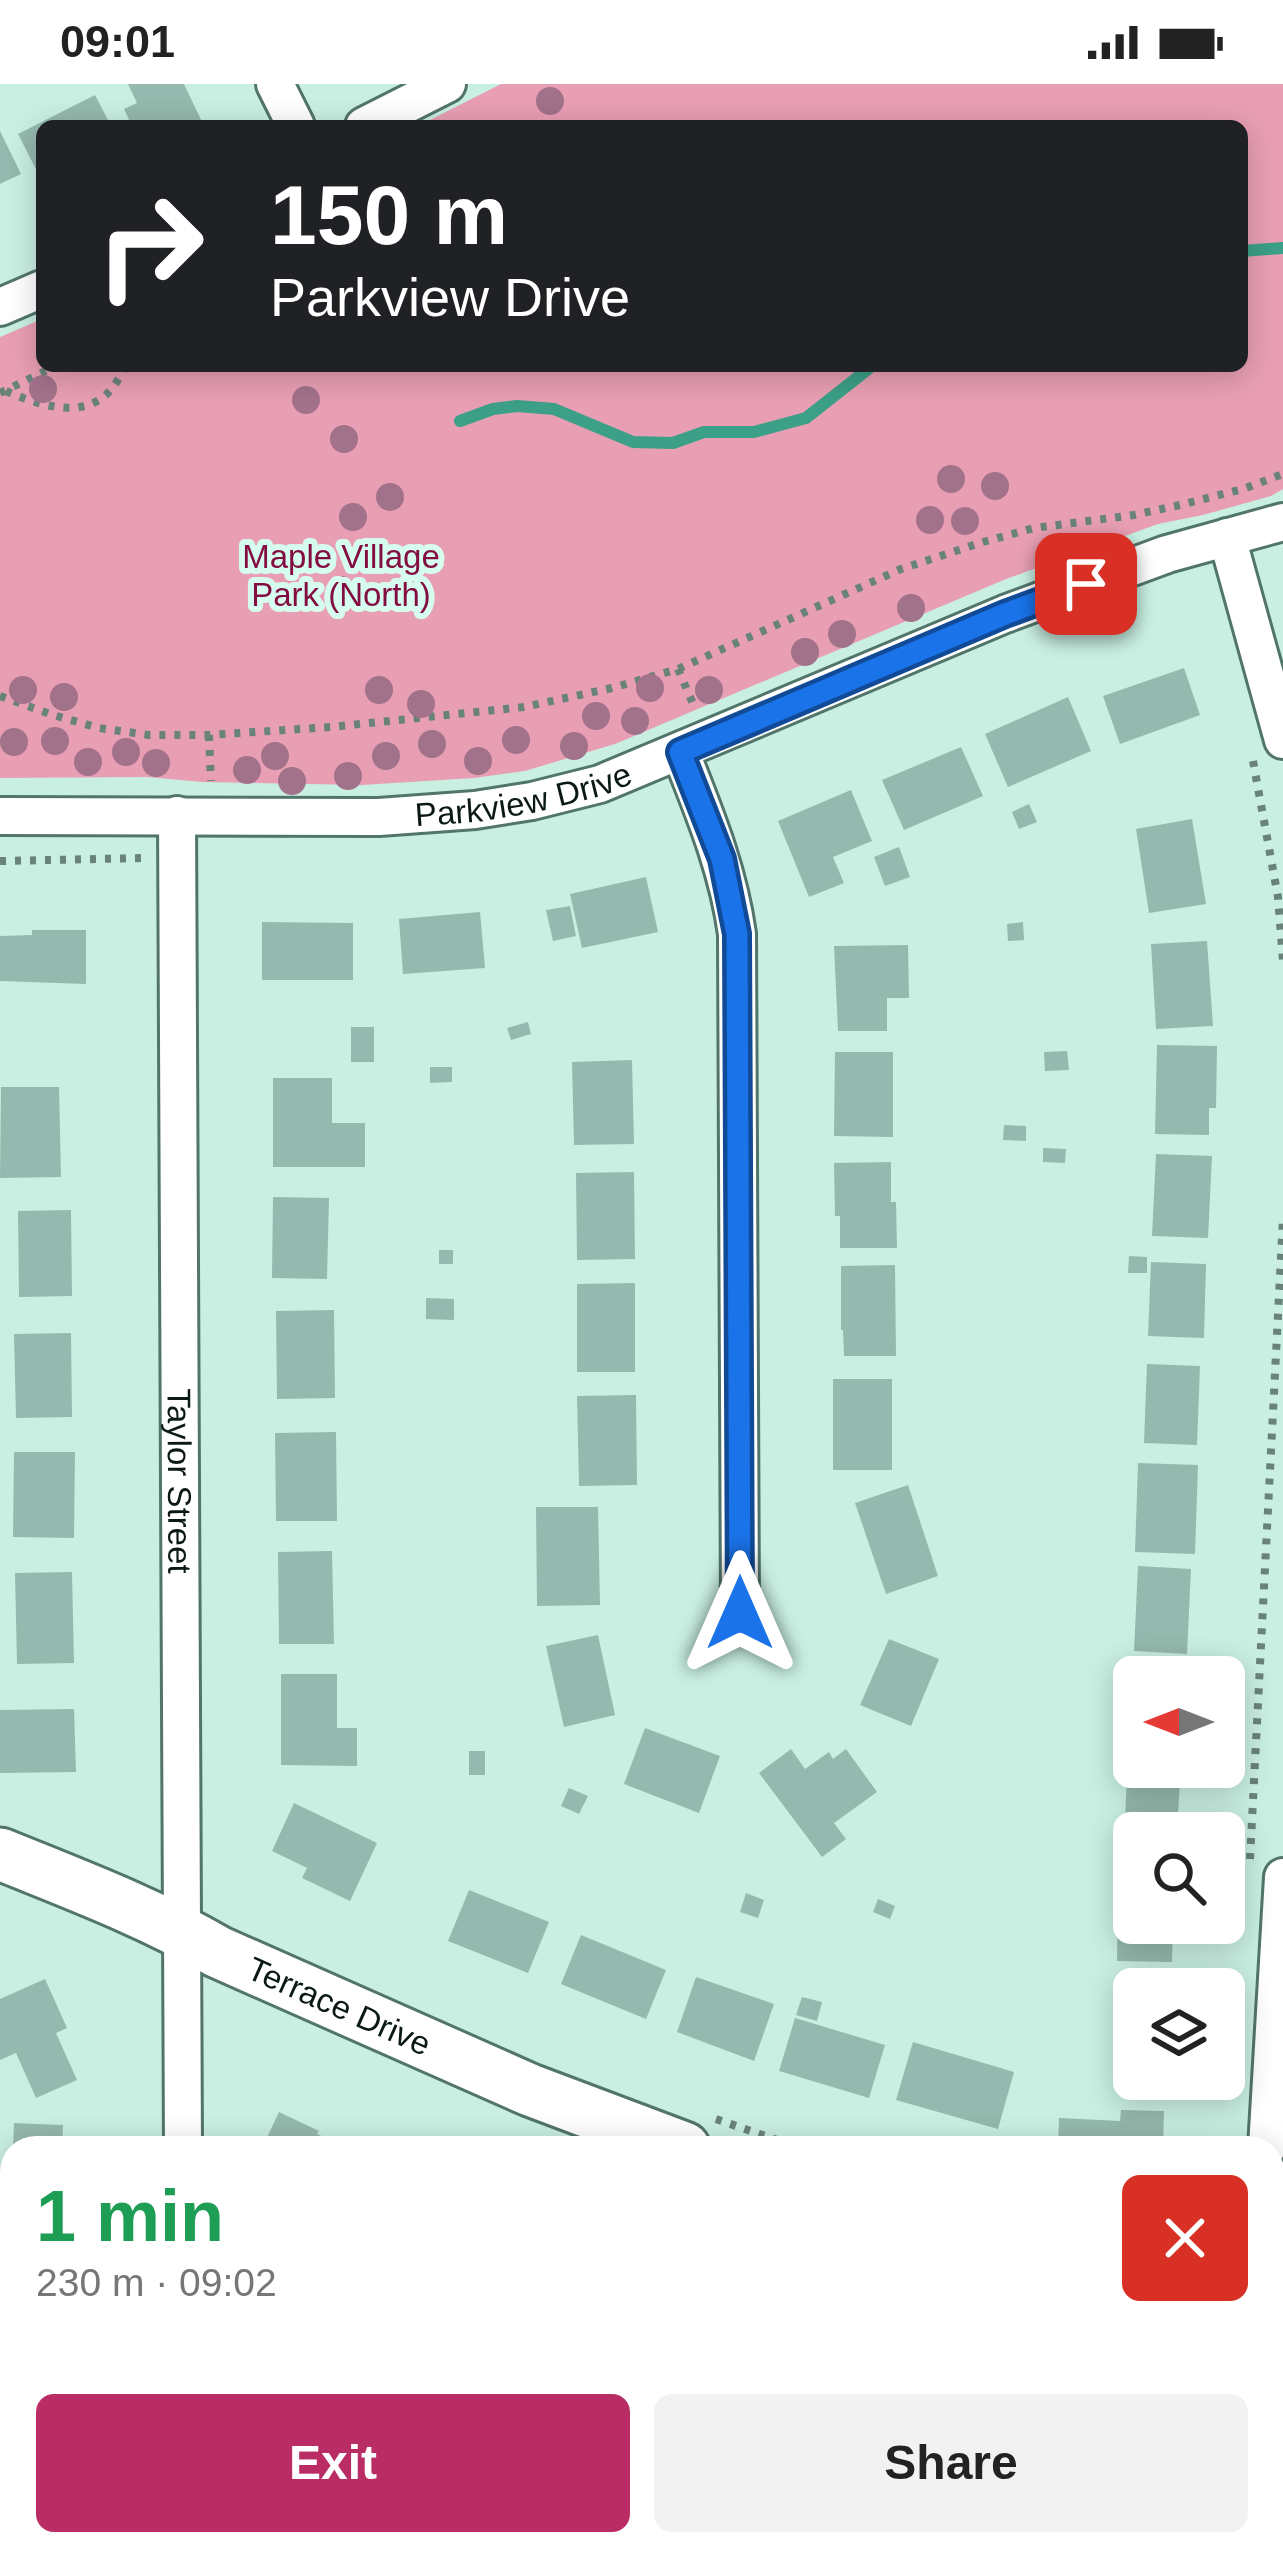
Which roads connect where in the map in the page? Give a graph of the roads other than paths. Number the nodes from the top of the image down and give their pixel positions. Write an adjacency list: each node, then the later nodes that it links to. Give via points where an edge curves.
1 (275, 84): 3 (street)
2 (447, 84): 4 (street)
3 (293, 120)
4 (376, 120)
5 (36, 292): 6 (street)
6 (0, 308)
7 (1283, 522): 8 (street, Parkview Drive)
8 (1227, 537): 9 (street); 10 (street, Parkview Drive, via 1005,614)
9 (1268, 748)
10 (680, 752): 11 (street, Parkview Drive, via 600,784 475,810); 13 (street, via 722,859 737,934)
11 (177, 815): 12 (street, Parkview Drive); 16 (street, Taylor Street)
12 (0, 816)
13 (740, 1613)
14 (0, 1854): 16 (street, Terrace Drive)
15 (1266, 1870): 19 (street)
16 (181, 1931): 17 (street, Taylor Street); 18 (street, Terrace Drive, via 509,2080)
17 (182, 2136)
18 (653, 2136)
19 (1268, 2136)

